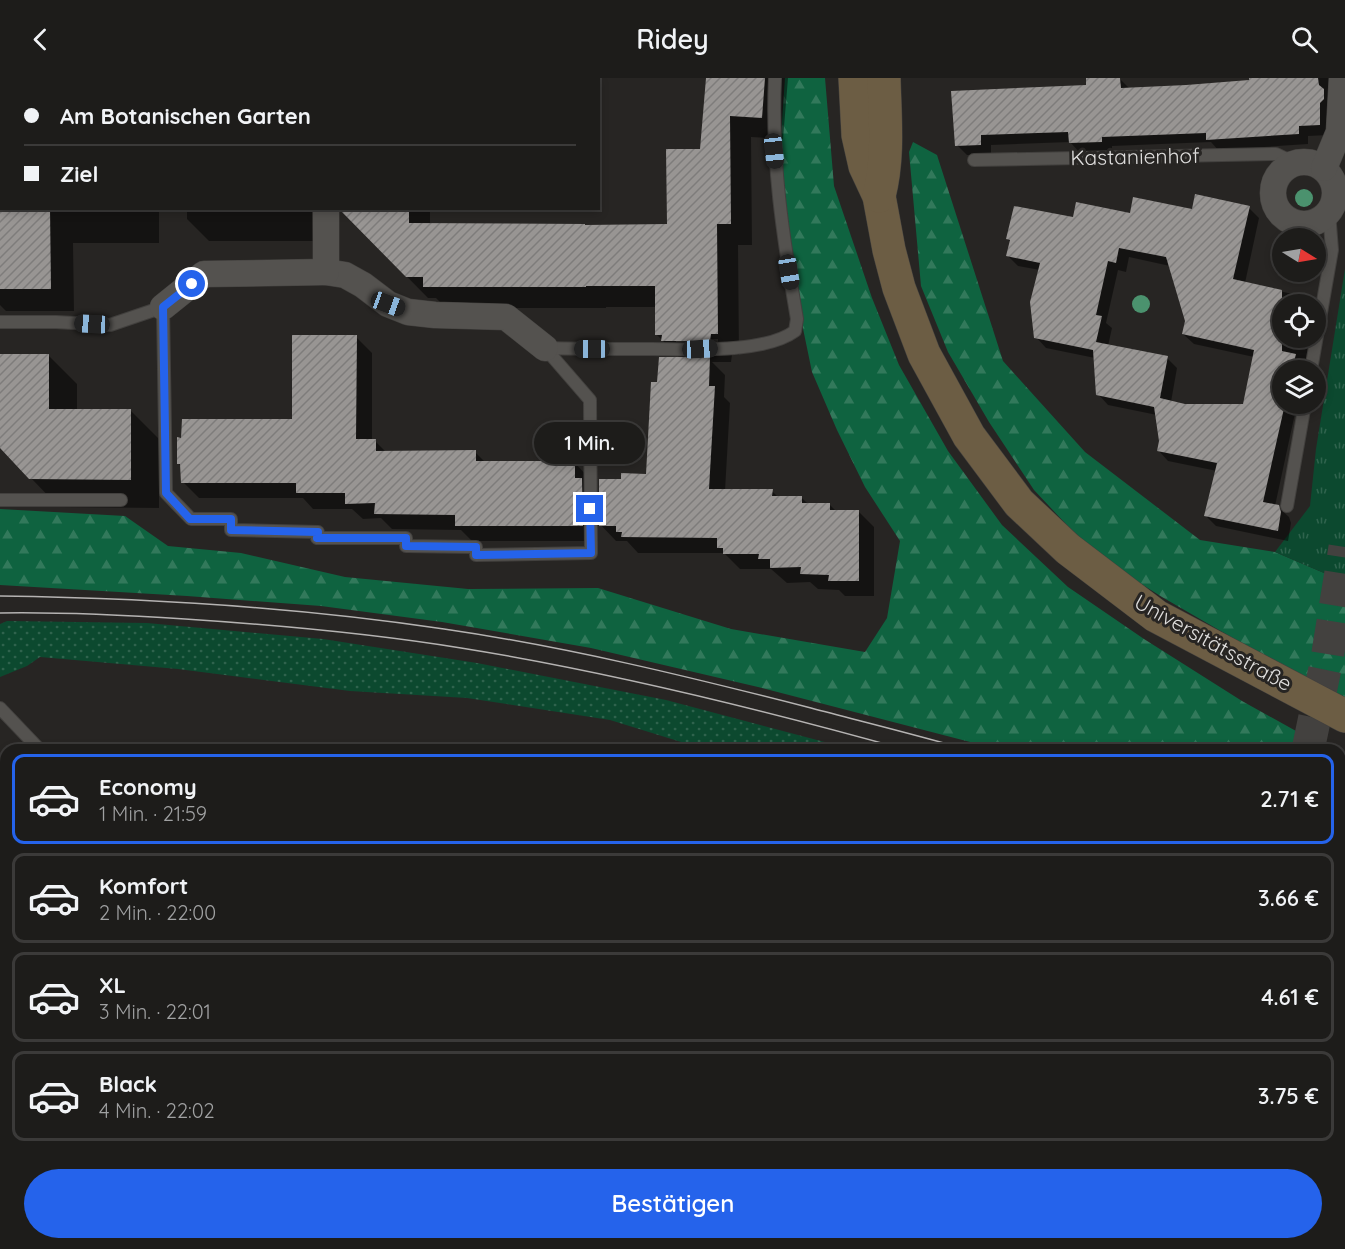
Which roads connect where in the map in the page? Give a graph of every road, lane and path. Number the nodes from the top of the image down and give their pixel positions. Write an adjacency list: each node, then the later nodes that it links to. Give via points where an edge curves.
1 (775, 78): 14 (lane, via 774,151 781,225 797,319 795,331 785,338 750,346)
2 (855, 78): 8 (street, Universitätsstraße, via 858,135)
3 (884, 78): 8 (street, Universitätsstraße, via 886,152)
4 (1342, 78): 7 (street, via 1339,132)
5 (974, 160): 6 (lane, Kastanienhof, via 1276,154)
6 (1295, 163): 7 (street, Kastanienhof, via 1305,161); 10 (street, via 1279,173 1274,182 1276,209 1290,222 1307,225)
7 (1324, 168): 10 (street, via 1334,184 1334,203)
8 (879, 196): 21 (street, Universitätsstraße, via 899,288 924,354 969,436 1018,502 1068,549 1156,616)
9 (326, 210): 11 (street)
10 (1329, 212): 15 (lane, via 1332,250)
11 (326, 272): 12 (street, via 204,274); 14 (street, via 345,275 388,304 408,312 506,317)
12 (163, 307): 13 (lane, via 110,325); 14 (lane, via 166,493 190,519 231,519 231,530 318,532 317,538 406,538 406,546 476,547 476,555 591,553 590,400)
13 (0, 322)
14 (544, 348)
15 (1313, 360)
16 (1303, 414): 19 (lane)
17 (0, 500): 18 (lane)
18 (121, 500)
19 (1287, 506)
20 (0, 708): 22 (lane)
21 (1345, 716)
22 (34, 744)

